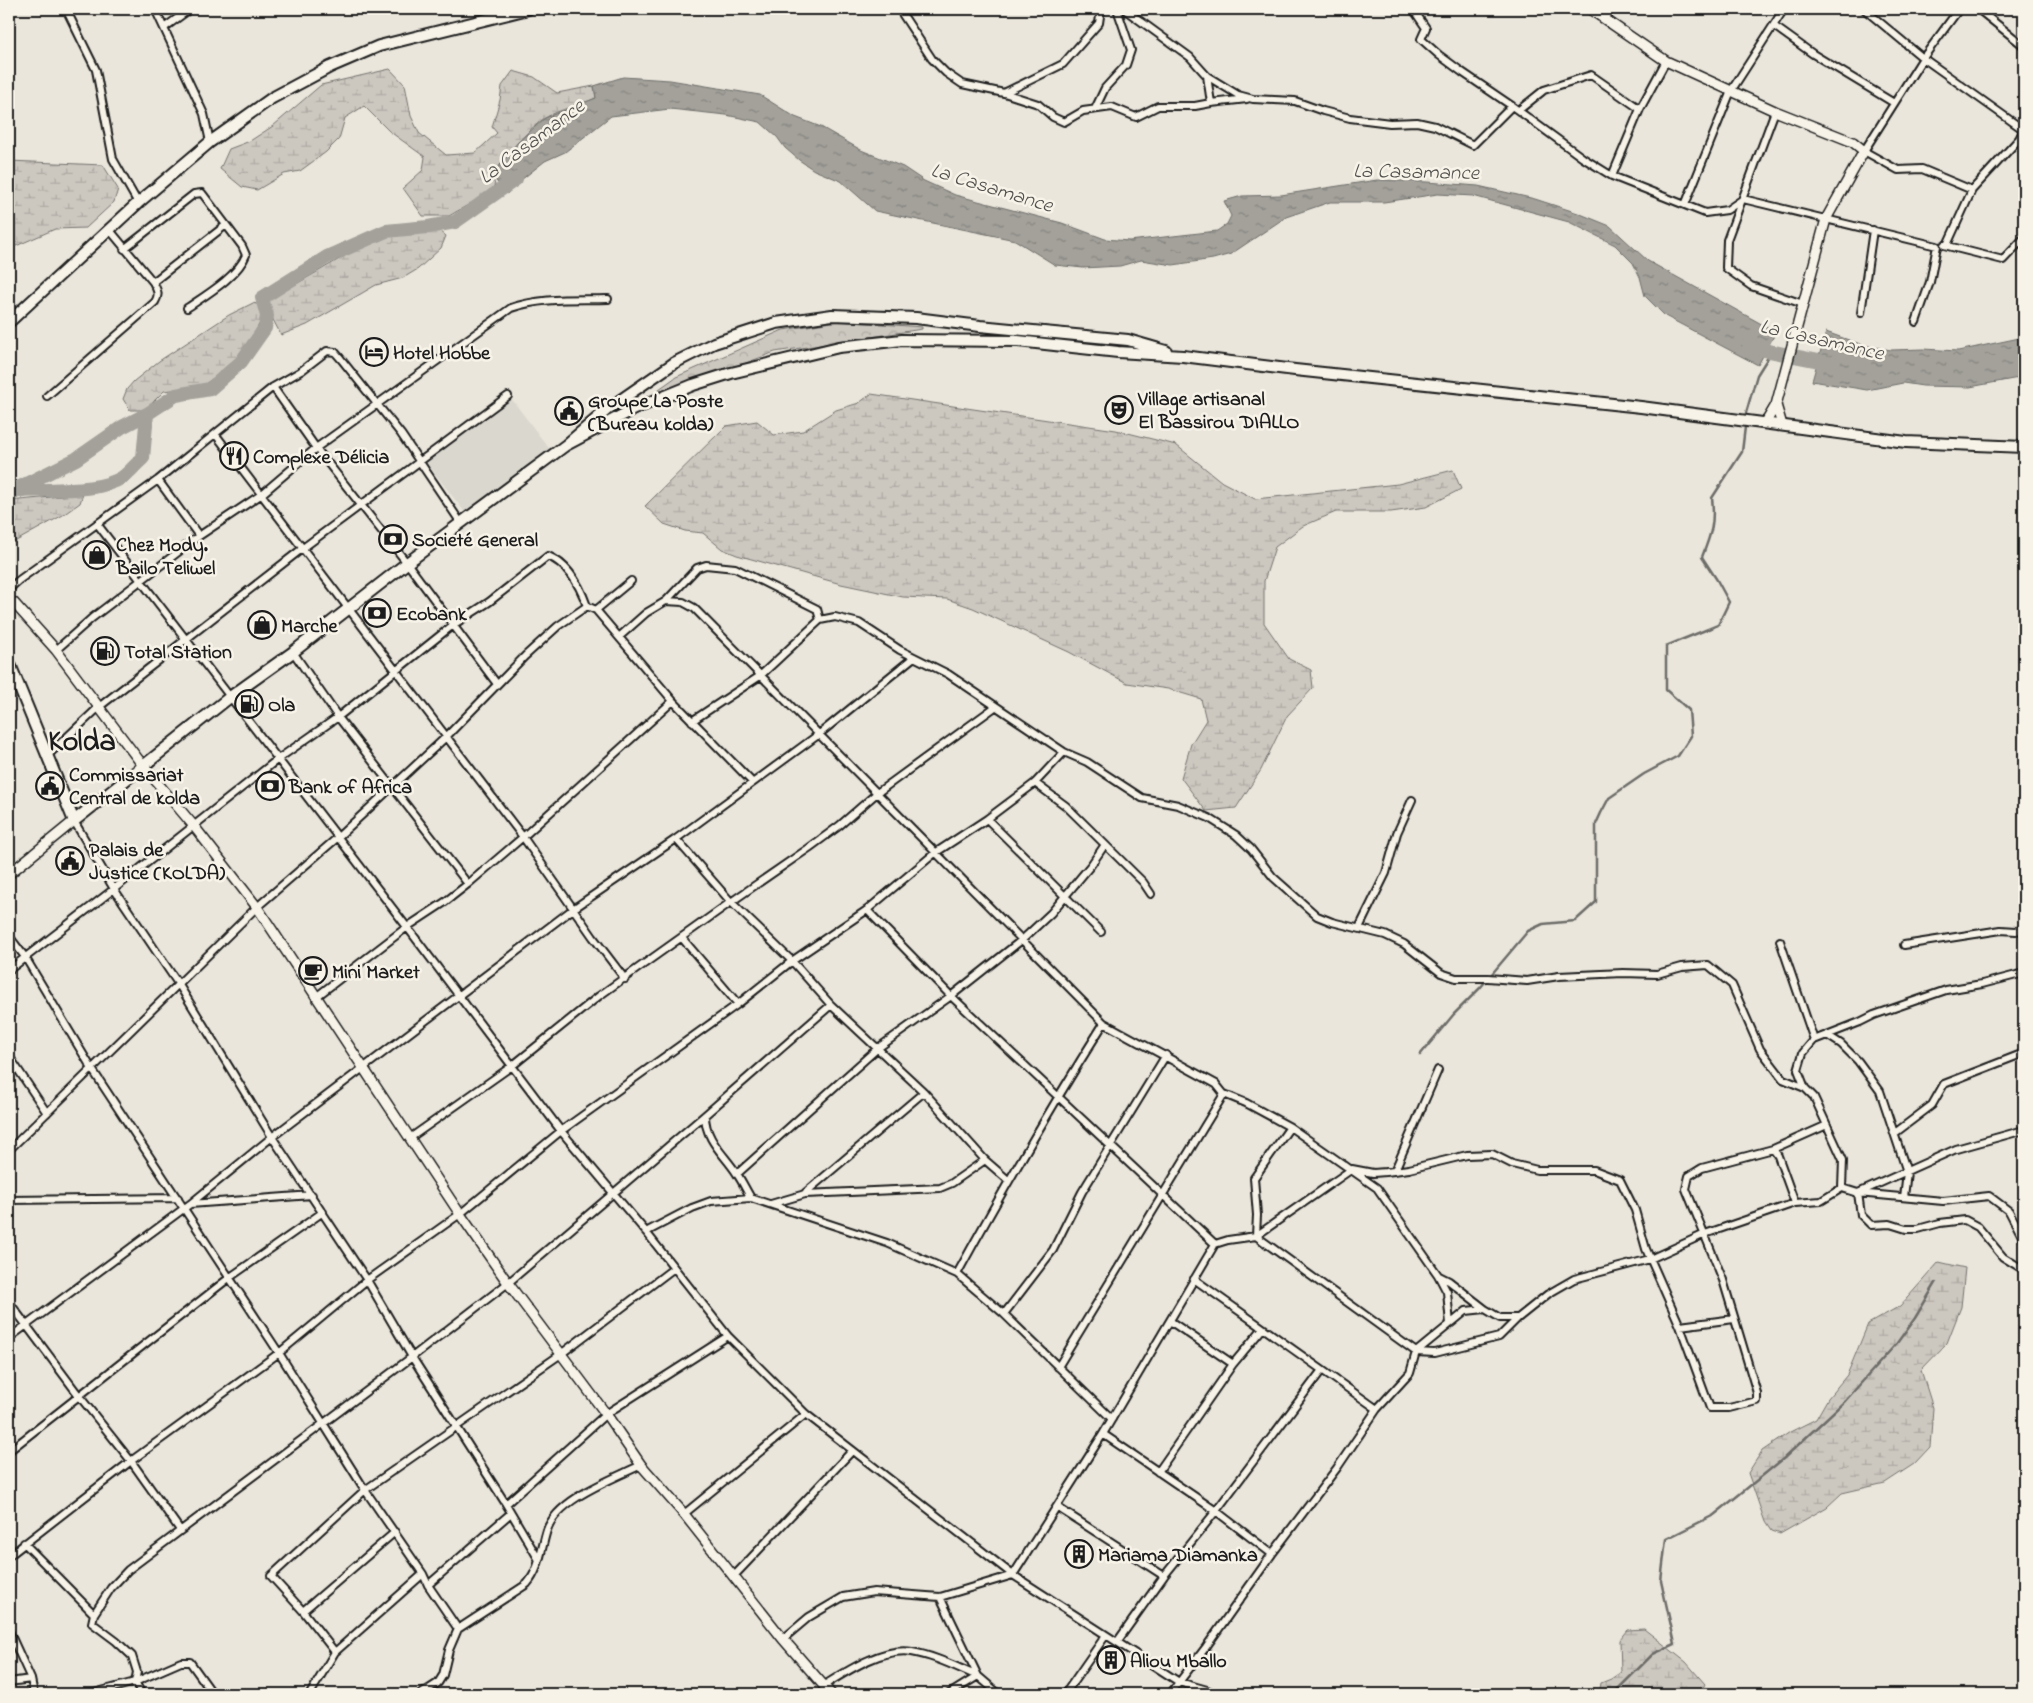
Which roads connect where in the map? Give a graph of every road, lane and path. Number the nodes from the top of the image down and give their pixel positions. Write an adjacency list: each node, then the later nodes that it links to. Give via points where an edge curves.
1 (66, 9): 42 (street, via 96,70 113,159)
2 (155, 9): 19 (street)
3 (190, 9): 19 (street)
4 (528, 9): 16 (main road)
5 (899, 9): 25 (street, via 932,59 946,73 962,84)
6 (1101, 9): 25 (street, via 1099,23 1063,64)
7 (1117, 9): 30 (street, via 1131,50 1126,65 1105,88)
8 (1124, 9): 23 (street, via 1190,57)
9 (1413, 9): 29 (street, via 1426,28 1421,40)
10 (1590, 9): 17 (main road)
11 (1614, 9): 17 (street)
12 (1784, 9): 18 (street)
13 (1864, 9): 21 (street)
14 (1959, 9): 21 (street)
15 (1978, 9): 20 (street)
16 (507, 11): 36 (main road, via 379,46 330,67 272,98)
17 (1604, 18): 22 (main road)
18 (1774, 26): 24 (street); 28 (street, via 1813,54)
19 (164, 28): 36 (street, via 204,114)
20 (2024, 46)
21 (1923, 58): 28 (street); 34 (street)
22 (1666, 61): 24 (main road); 32 (street)
23 (1207, 76): 26 (street, via 1238,95); 27 (street)
24 (1731, 91): 33 (main road); 43 (street)
25 (1004, 93): 30 (street, via 1038,104 1064,122 1083,111)
26 (1253, 99): 27 (street); 29 (street, via 1295,101 1350,118 1390,123 1417,122 1435,126 1473,145)
27 (1211, 103): 30 (street, via 1158,106 1136,117 1112,107)
28 (1894, 103): 38 (street)
29 (1512, 106): 31 (street)
30 (1095, 110)
31 (1519, 110): 32 (street, via 1544,90 1591,75); 39 (street)
32 (1640, 110): 39 (street)
33 (1774, 111): 38 (main road, via 1853,142); 41 (street)
34 (2024, 130): 35 (street)
35 (2019, 139): 37 (street); 40 (street)
36 (210, 142): 42 (main road)
37 (2024, 144)
38 (1864, 151): 40 (street, via 1898,170 1922,169); 44 (main road)
39 (1612, 176): 43 (street)
40 (1972, 190): 49 (street)
41 (1743, 199): 43 (street, via 1727,210 1705,213); 44 (street); 54 (street, via 1727,240 1726,268 1750,286)
42 (138, 203): 46 (main road)
43 (1684, 205)
44 (1826, 219): 47 (street); 54 (main road)
45 (226, 225): 51 (street, via 198,192); 52 (street); 55 (street, via 246,255 243,264)
46 (109, 229): 51 (street); 57 (main road)
47 (1873, 230): 50 (street); 56 (street)
48 (2024, 238): 49 (street, via 2003,260)
49 (1947, 244): 50 (street)
50 (1938, 246): 58 (street)
51 (124, 249): 52 (street)
52 (153, 282): 61 (street, via 158,292 155,302)
53 (608, 299): 63 (street, via 545,300 511,308)
54 (1803, 304): 64 (main road)
55 (187, 308)
56 (1861, 313)
57 (9, 322)
58 (1916, 322)
59 (1183, 356): 65 (main road); 68 (main road, via 1018,341 902,340 839,347 693,385 634,409); 68 (main road, via 1128,340 916,318 832,315 800,319 714,344 674,363 609,408)
60 (273, 387): 63 (street, via 327,351 334,352); 67 (street); 70 (street)
61 (47, 396)
62 (508, 396): 71 (street)
63 (376, 405): 70 (street); 71 (street)
64 (1776, 405): 65 (main road); 66 (main road)
65 (1766, 422): 66 (main road)
66 (1782, 425): 69 (main road, via 1906,442)
67 (216, 435): 72 (street); 73 (street)
68 (566, 445): 75 (main road)
69 (2024, 447)
70 (316, 448): 73 (street); 74 (street)
71 (421, 462): 74 (street); 75 (street)
72 (158, 480): 76 (street); 77 (street)
73 (262, 494): 77 (street); 78 (street)
74 (360, 505): 78 (street); 79 (street)
75 (462, 523): 79 (main road)
76 (98, 525): 81 (street); 82 (street)
77 (199, 536): 81 (street)
78 (303, 548): 86 (street); 91 (street)
79 (407, 563): 86 (main road); 89 (street)
80 (631, 581): 87 (street)
81 (142, 582): 91 (street); 92 (street, via 92,618)
82 (9, 589)
83 (9, 600): 92 (main road)
84 (666, 601): 88 (street, via 697,568 718,565 735,568 817,609); 90 (street, via 646,613); 97 (street, via 683,602 694,608)
85 (587, 606): 87 (street); 89 (street, via 582,590 566,568 548,556 489,602); 98 (street, via 558,626)
86 (348, 609): 93 (main road); 96 (street)
87 (596, 610): 90 (street)
88 (820, 620): 94 (street, via 836,617 859,623); 97 (street)
89 (453, 625): 96 (street); 98 (street)
90 (619, 637): 100 (street)
91 (186, 639): 99 (street); 101 (street)
92 (56, 650): 101 (main road)
93 (293, 652): 99 (main road); 103 (street)
94 (914, 657): 102 (street, via 948,674); 105 (street)
95 (9, 662): 108 (main road)
96 (397, 670): 103 (street); 106 (street)
97 (760, 676): 104 (street); 105 (street)
98 (498, 684): 106 (street)
99 (230, 697): 109 (street); 110 (main road)
100 (673, 701): 104 (street); 119 (street)
101 (99, 706): 108 (street); 110 (main road)
102 (996, 707): 107 (street); 114 (street)
103 (338, 717): 109 (street); 113 (street)
104 (692, 721): 111 (street)
105 (818, 735): 111 (street); 114 (street)
106 (446, 737): 113 (street); 119 (street)
107 (1064, 752): 112 (street); 134 (street, via 1094,766 1142,798 1178,806 1208,818 1236,835 1273,878 1317,916)
108 (48, 755): 117 (main road)
109 (278, 759): 118 (street); 120 (street)
110 (144, 767): 117 (main road); 118 (main road)
111 (752, 782): 121 (street)
112 (1035, 783): 116 (street); 122 (street, via 1066,806)
113 (392, 786): 120 (street); 125 (street)
114 (877, 793): 123 (street); 129 (street, via 839,826)
115 (1412, 800): 134 (street, via 1397,833 1386,873)
116 (987, 819): 123 (street); 128 (street)
117 (74, 820): 124 (main road); 126 (street)
118 (193, 825): 126 (street); 130 (main road)
119 (523, 837): 125 (street); 131 (street)
120 (337, 838): 130 (street); 133 (street)
121 (676, 838): 129 (street); 131 (street)
122 (1104, 846): 127 (street, via 1143,882); 128 (street)
123 (935, 853): 132 (street); 139 (street)
124 (9, 874)
125 (468, 884): 133 (street)
126 (114, 889): 142 (street); 147 (street)
127 (1151, 894)
128 (1064, 897): 136 (street); 139 (street)
129 (731, 902): 138 (street); 143 (street)
130 (257, 907): 147 (street); 150 (main road)
131 (574, 909): 146 (street); 148 (street)
132 (867, 910): 143 (street); 149 (street)
133 (407, 927): 148 (street); 150 (street)
134 (1359, 928): 166 (street, via 1404,944 1441,973 1456,978 1527,981 1576,975 1657,974 1682,967 1708,965 1732,985 1760,1049 1783,1079)
135 (2024, 929): 141 (street)
136 (1101, 932)
137 (9, 936): 142 (street)
138 (682, 938): 146 (street); 151 (street)
139 (1023, 939): 149 (street); 153 (street)
140 (1780, 941): 155 (street)
141 (1904, 945)
142 (24, 957): 144 (street); 163 (street)
143 (792, 961): 151 (street); 152 (street)
144 (9, 970)
145 (2024, 973): 154 (street, via 1946,990)
146 (625, 979): 160 (street)
147 (179, 984): 163 (street); 177 (street)
148 (459, 995): 160 (street); 162 (street)
149 (951, 996): 156 (street); 169 (street)
150 (316, 997): 162 (main road)
151 (738, 1004): 175 (street)
152 (831, 1005): 156 (street); 171 (street)
153 (1104, 1023): 158 (street); 169 (street)
154 (1827, 1035): 155 (street); 176 (street, via 1858,1061 1880,1091)
155 (1814, 1040): 166 (street, via 1803,1053 1798,1070)
156 (878, 1048): 167 (street); 186 (street)
157 (2024, 1053): 176 (street, via 1944,1084 1932,1105)
158 (1166, 1055): 168 (street, via 1216,1084); 179 (street)
159 (9, 1056): 161 (street)
160 (512, 1066): 175 (street); 178 (street)
161 (17, 1068): 165 (street); 170 (street)
162 (365, 1068): 177 (street); 178 (main road)
163 (92, 1069): 170 (street); 195 (street)
164 (1438, 1070): 184 (street)
165 (9, 1074)
166 (1805, 1088): 172 (street, via 1814,1097)
167 (924, 1092): 182 (street); 191 (street)
168 (1224, 1094): 173 (street); 193 (street)
169 (1057, 1096): 179 (street); 187 (street)
170 (47, 1113): 181 (street)
171 (705, 1115): 186 (street, via 705,1127); 189 (street)
172 (1827, 1125): 180 (street); 188 (street, via 1843,1160)
173 (1290, 1128): 183 (street); 206 (street, via 1254,1178)
174 (2024, 1130): 185 (street, via 1956,1150)
175 (561, 1131): 189 (street); 202 (street)
176 (1895, 1134): 185 (street)
177 (272, 1136): 192 (street); 200 (street)
178 (410, 1138): 202 (main road)
179 (1112, 1145): 193 (street); 219 (street, via 1082,1192 1053,1250)
180 (1773, 1149): 198 (street); 204 (street, via 1702,1168 1689,1176 1686,1189)
181 (9, 1150)
182 (985, 1160): 187 (street); 191 (street, via 940,1188)
183 (1352, 1170): 184 (street, via 1373,1173); 206 (street); 212 (street, via 1377,1188)
184 (1395, 1170): 208 (street, via 1467,1155 1492,1154 1512,1164 1537,1170 1594,1170 1620,1180 1635,1210)
185 (1907, 1172): 190 (street); 194 (street)
186 (737, 1174): 196 (street)
187 (1008, 1180): 211 (street)
188 (1842, 1188): 190 (street); 198 (street, via 1821,1201)
189 (612, 1193): 203 (street); 216 (street)
190 (1858, 1193): 194 (street); 210 (street, via 1860,1215 1871,1225 1890,1224 1918,1229 1965,1220 1978,1227 2003,1257)
191 (804, 1194): 199 (street)
192 (312, 1195): 200 (street); 201 (street)
193 (1162, 1195): 207 (street); 234 (street)
194 (1904, 1197): 205 (street, via 1943,1201 1989,1196 2009,1211)
195 (178, 1198): 197 (street); 200 (street)
196 (751, 1198): 199 (street); 203 (street, via 711,1201)
197 (9, 1200)
198 (1795, 1203): 204 (street)
199 (770, 1204): 211 (street, via 887,1243)
200 (187, 1206): 213 (street); 224 (street)
201 (323, 1212): 213 (street); 215 (street)
202 (460, 1214): 215 (street); 216 (main road)
203 (646, 1232): 209 (street)
204 (1705, 1234): 208 (street); 221 (street)
205 (2023, 1235)
206 (1256, 1236): 207 (street); 229 (street)
207 (1215, 1244): 214 (street)
208 (1650, 1259): 220 (street, via 1574,1279 1548,1294); 225 (street)
209 (674, 1268): 227 (street); 231 (street)
210 (2024, 1270)
211 (957, 1274): 219 (street)
212 (1438, 1275): 218 (street); 223 (street, via 1447,1292)
213 (230, 1278): 230 (street); 236 (street)
214 (1194, 1279): 222 (street); 226 (street)
215 (367, 1280): 230 (street); 232 (street)
216 (508, 1283): 231 (main road); 232 (street)
217 (9, 1302): 224 (street)
218 (1485, 1309): 220 (street, via 1500,1318); 223 (street, via 1466,1311)
219 (1004, 1314): 234 (street)
220 (1518, 1318): 229 (street, via 1499,1337 1435,1353)
221 (1734, 1319): 225 (street); 225 (street, via 1757,1393 1756,1401 1729,1408 1710,1408)
222 (1170, 1321): 233 (street); 240 (street)
223 (1450, 1324): 229 (street)
224 (26, 1325): 228 (street); 236 (street)
225 (1680, 1326)
226 (1263, 1328): 233 (street); 235 (street)
227 (728, 1336): 238 (street); 239 (street)
228 (9, 1338)
229 (1416, 1352): 237 (street, via 1410,1373)
230 (279, 1353): 241 (street); 246 (street)
231 (561, 1354): 238 (main road); 242 (street)
232 (412, 1357): 241 (street); 242 (street)
233 (1233, 1364): 248 (street)
234 (1058, 1367): 240 (street)
235 (1322, 1370): 237 (street); 252 (street)
236 (80, 1397): 244 (street); 246 (street)
237 (1377, 1410): 258 (street)
238 (606, 1414): 247 (main road); 250 (street)
239 (806, 1414): 245 (street); 254 (street)
240 (1112, 1419): 243 (street)
241 (322, 1423): 249 (street); 255 (street)
242 (457, 1427): 249 (street); 250 (street)
243 (1103, 1434): 248 (street); 251 (street)
244 (9, 1451)
245 (852, 1451): 262 (street); 263 (street)
246 (131, 1460): 255 (street); 257 (street)
247 (641, 1465): 254 (main road); 260 (street, via 575,1499 557,1513 547,1528)
248 (1158, 1472): 252 (street)
249 (365, 1490): 256 (street); 267 (street, via 271,1576)
250 (506, 1504): 253 (street)
251 (1057, 1507): 262 (street); 264 (street)
252 (1216, 1511): 258 (street); 264 (street)
253 (511, 1513): 260 (street); 265 (street)
254 (684, 1514): 263 (main road)
255 (180, 1530): 268 (street, via 128,1570)
256 (395, 1532): 261 (street); 267 (street)
257 (24, 1543): 259 (street); 268 (street)
258 (1272, 1554): 279 (street)
259 (9, 1556)
260 (539, 1560): 269 (street, via 527,1584)
261 (423, 1574): 265 (street); 274 (street)
262 (1012, 1575): 266 (street); 271 (street)
263 (734, 1576): 272 (main road)
264 (1164, 1576): 273 (street)
265 (428, 1585): 269 (street)
266 (940, 1597): 272 (street, via 874,1592 843,1597 809,1617); 275 (street)
267 (303, 1611): 274 (street)
268 (94, 1614): 278 (street, via 92,1623 132,1656 137,1672)
269 (458, 1629): 286 (street, via 443,1675 438,1683)
270 (9, 1631): 276 (street)
271 (1106, 1635): 273 (street); 290 (street)
272 (783, 1639): 280 (main road)
273 (1117, 1642): 279 (street)
274 (335, 1652): 285 (street)
275 (978, 1676): 280 (street, via 937,1658 910,1652 888,1653 852,1667); 288 (street); 289 (street)
276 (31, 1679): 277 (street); 281 (street)
277 (9, 1682)
278 (136, 1682): 282 (street); 283 (street); 284 (street, via 181,1662 190,1662)
279 (1179, 1682): 291 (street); 292 (street)
280 (823, 1686): 287 (main road)
281 (34, 1694)
282 (90, 1694)
283 (142, 1694)
284 (213, 1694)
285 (310, 1694)
286 (421, 1694)
287 (831, 1694)
288 (949, 1694)
289 (999, 1694)
290 (1065, 1694)
291 (1170, 1694)
292 (1216, 1694)

